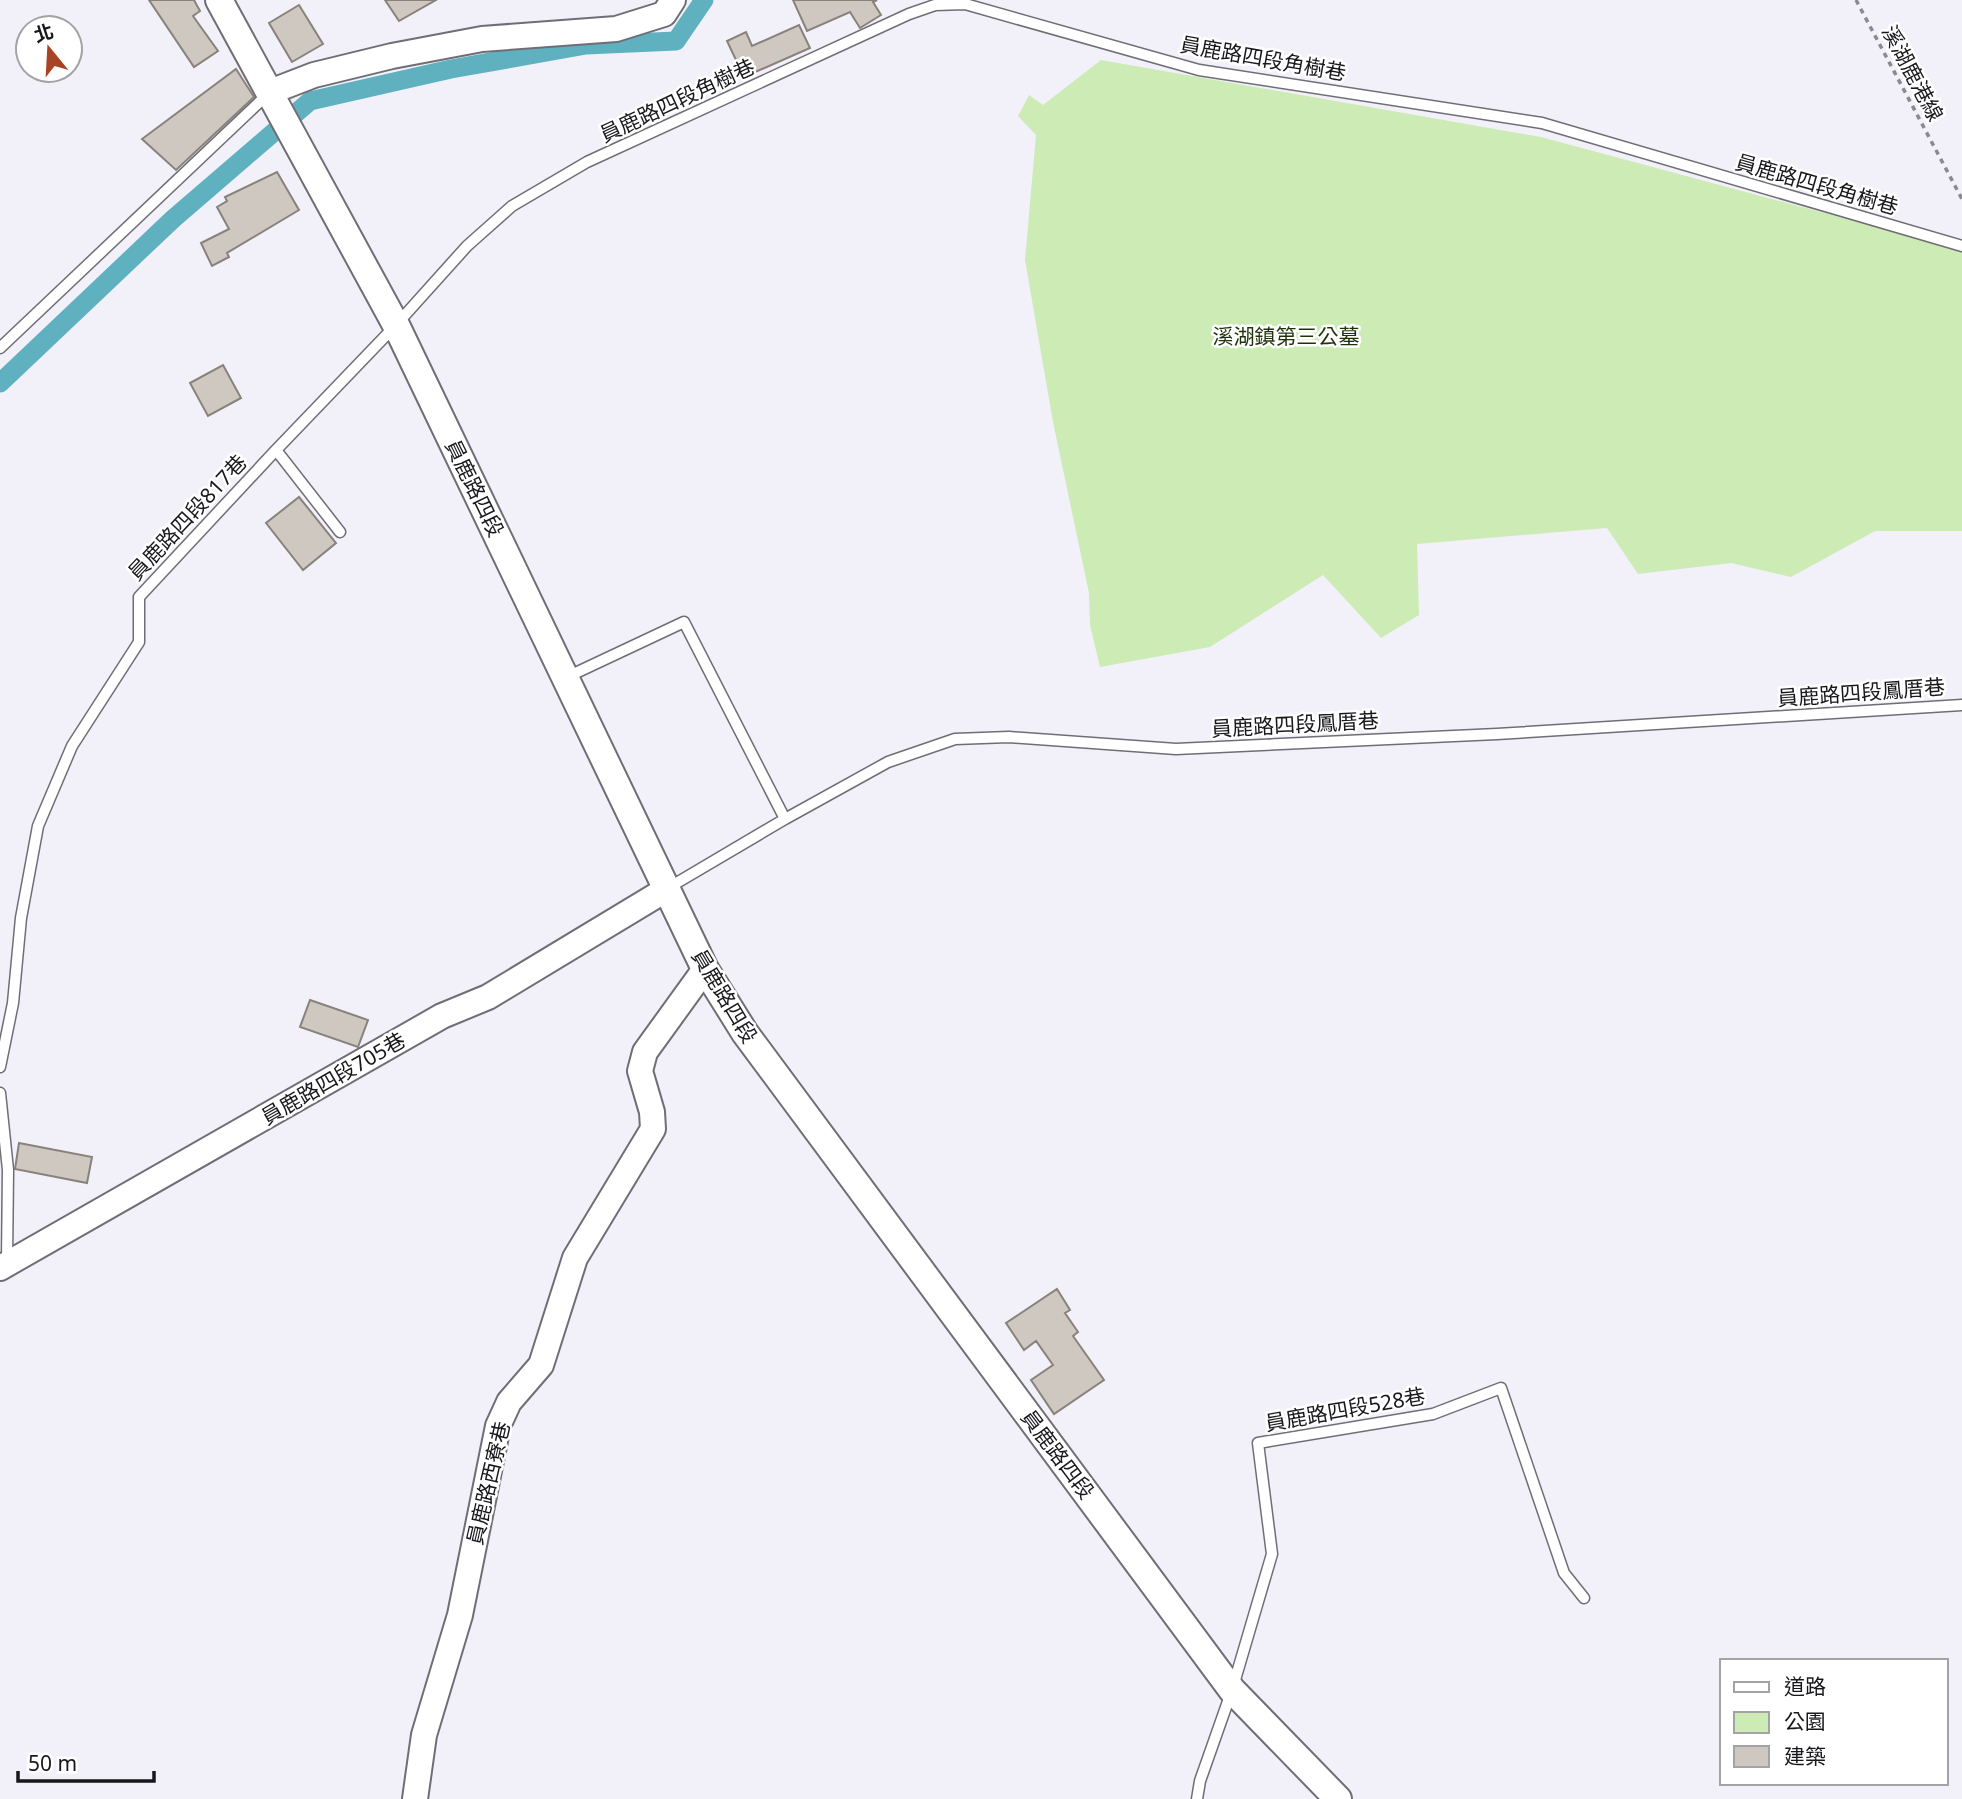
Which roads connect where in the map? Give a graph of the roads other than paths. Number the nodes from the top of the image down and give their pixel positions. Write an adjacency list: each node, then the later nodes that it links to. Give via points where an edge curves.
1 (219, 0): 4 (main road, 員鹿路四段)
2 (673, 0): 4 (street, via 664,14 616,29 482,39 405,53 314,75)
3 (960, 2): 5 (lane, 員鹿路四段角樹巷, via 1199,70 1542,124); 6 (lane, 員鹿路四段角樹巷, via 909,14 587,162 512,206 467,246)
4 (271, 92): 6 (main road, 員鹿路四段); 7 (lane)
5 (1962, 246)
6 (396, 326): 8 (lane, 員鹿路四段角樹巷); 10 (main road, 員鹿路四段)
7 (0, 348)
8 (276, 450): 9 (lane, 員鹿路四段817巷); 15 (lane, 員鹿路四段817巷, via 139,597 139,642 72,746 38,826)
9 (340, 532)
10 (567, 677): 12 (lane, via 684,622); 13 (main road, 員鹿路四段)
11 (1962, 705): 12 (lane, 員鹿路四段鳳厝巷, via 1175,749 1009,737 955,739 888,762)
12 (785, 819): 13 (lane, 員鹿路四段鳳厝巷)
13 (667, 889): 14 (main road, 員鹿路四段); 17 (street, 員鹿路四段705巷, via 488,997 442,1016)
14 (705, 969): 19 (main road, 員鹿路四段, via 745,1033); 20 (street, 員鹿路西寮巷, via 645,1052 640,1071 653,1129 575,1258 541,1364 509,1402 498,1426 460,1615 424,1735)
15 (0, 1067)
16 (0, 1093): 17 (lane, via 8,1170)
17 (3, 1266)
18 (1584, 1598): 19 (lane, 員鹿路四段528巷, via 1564,1573 1501,1388 1433,1414 1258,1443 1272,1554)
19 (1233, 1690): 21 (lane); 22 (main road, 員鹿路四段)
20 (415, 1799)
21 (1197, 1799)
22 (1338, 1799)

